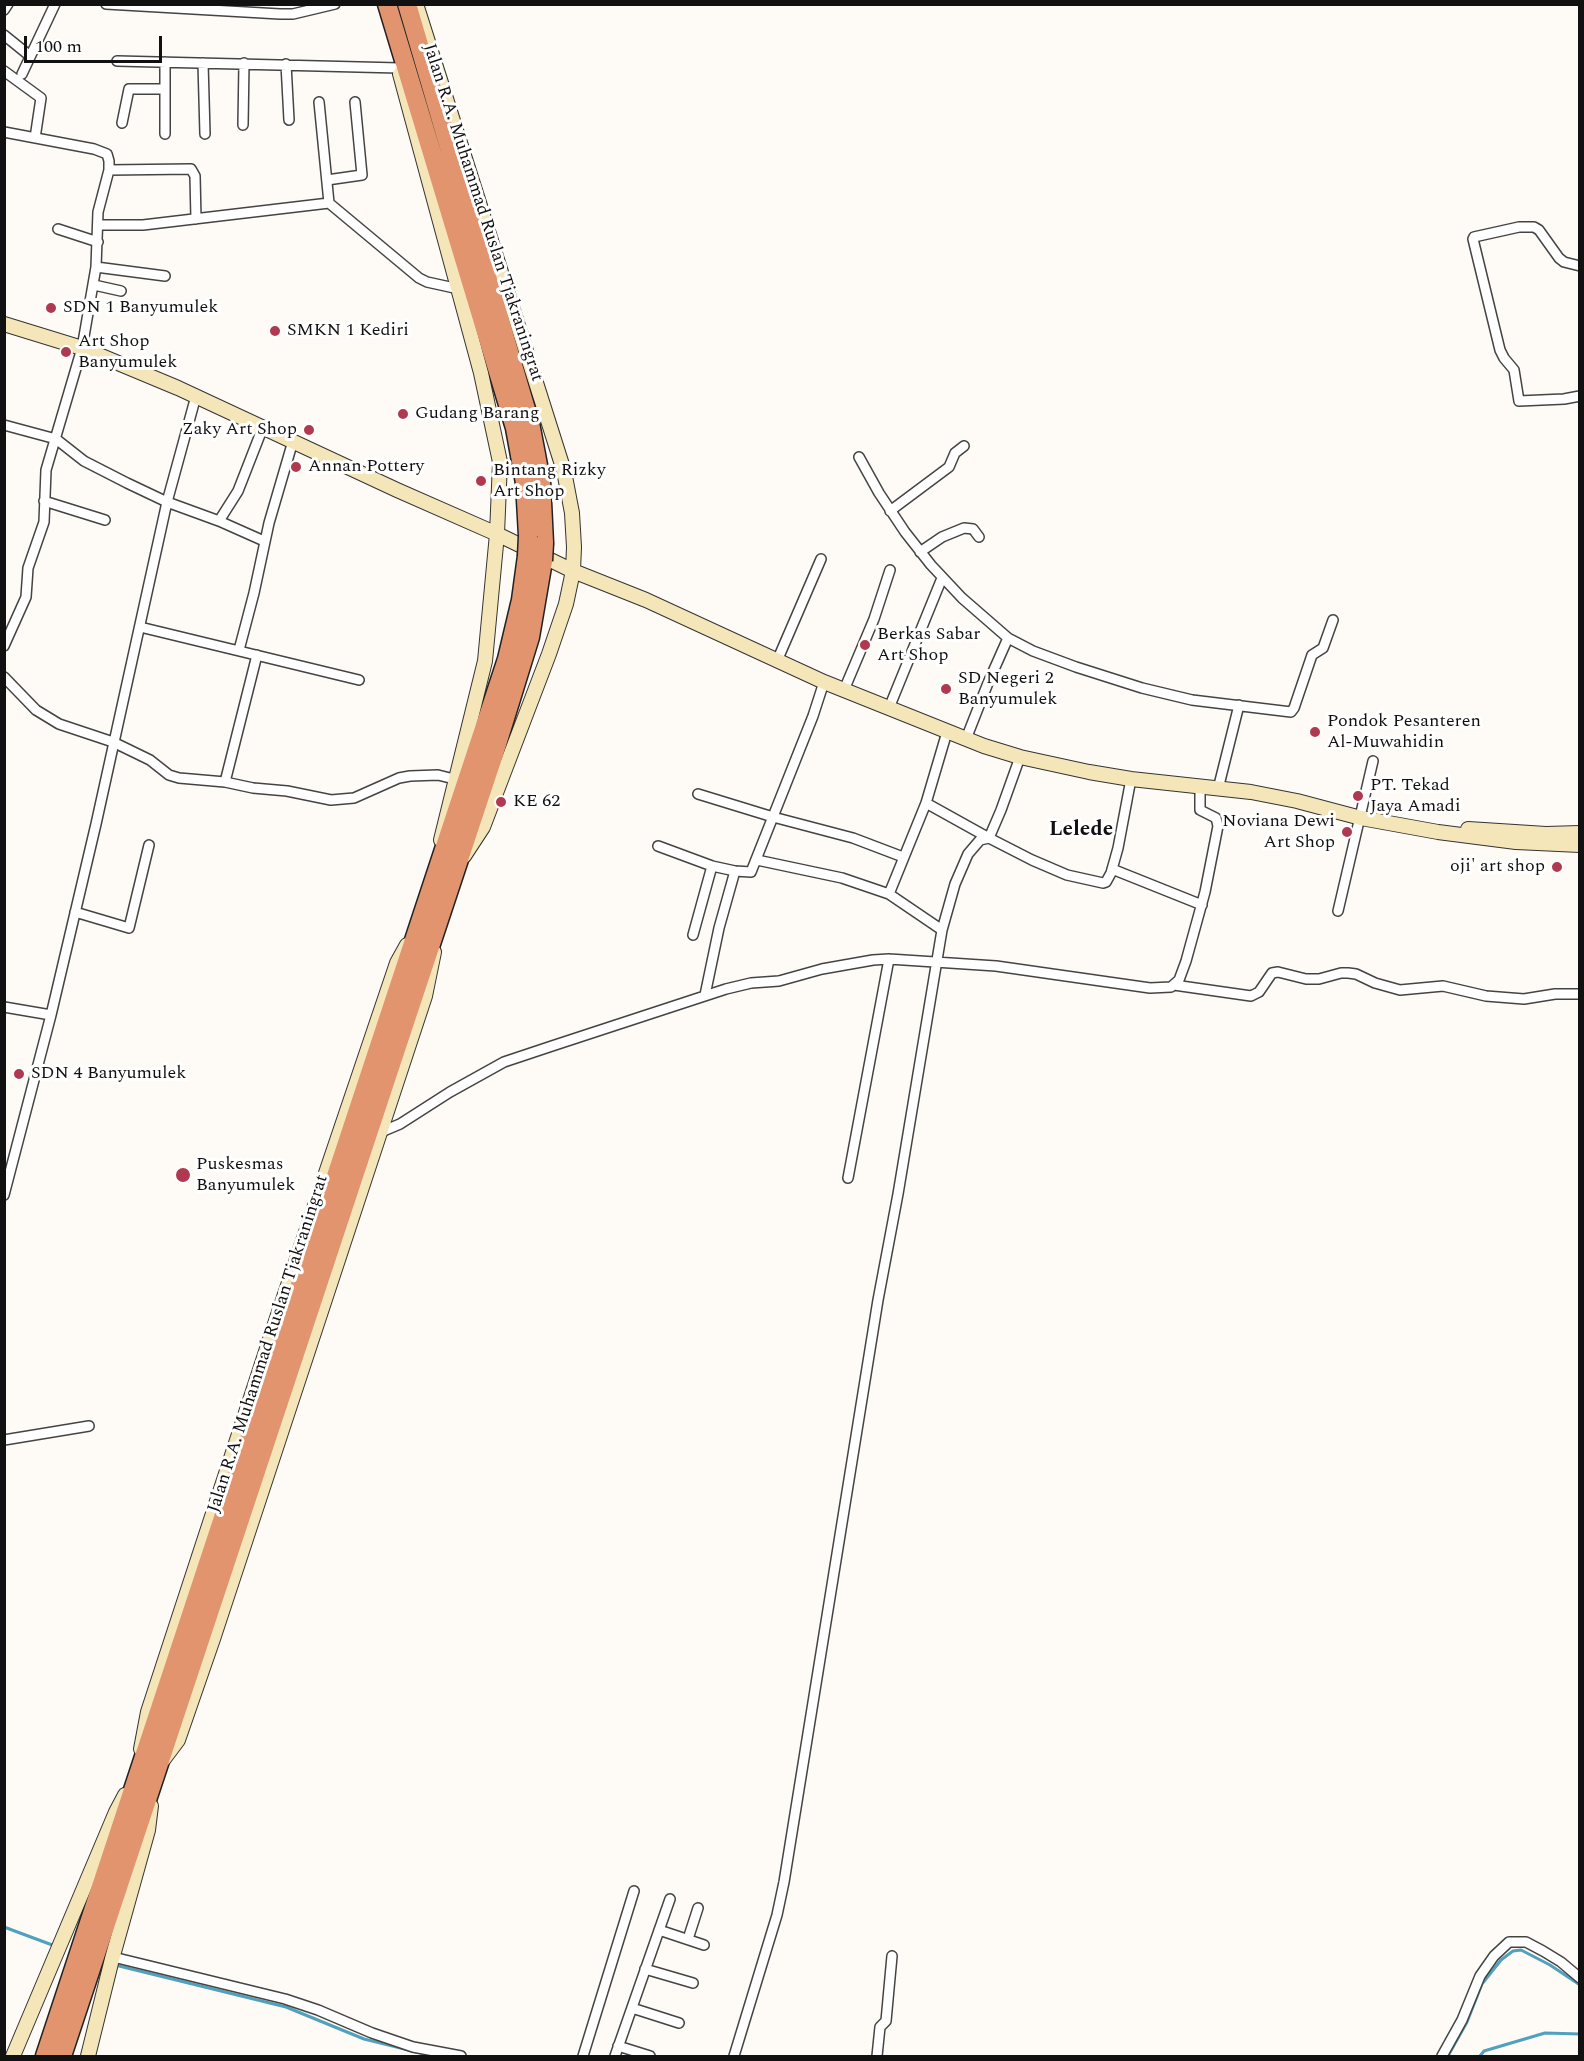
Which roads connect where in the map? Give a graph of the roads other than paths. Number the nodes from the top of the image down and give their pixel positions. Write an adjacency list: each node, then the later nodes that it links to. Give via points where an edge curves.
1 (8, 4): 10 (street)
2 (55, 4): 13 (street)
3 (106, 4): 7 (street)
4 (335, 4): 9 (street)
5 (406, 4): 11 (highway, Jalan R.A. Muhammad Ruslan Tjakraningrat)
6 (416, 4): 14 (street, Jalan R.A. Muhammad Ruslan Tjakraningrat)
7 (146, 5): 9 (street, via 264,14 294,14)
8 (384, 7): 11 (highway, Jalan R.A. Muhammad Ruslan Tjakraningrat); 20 (street, Jalan R.A. Muhammad Ruslan Tjakraningrat)
9 (305, 8)
10 (4, 10)
11 (405, 30): 14 (highway); 20 (highway); 64 (highway, Jalan R.A. Muhammad Ruslan Tjakraningrat, via 515,428)
12 (4, 35): 13 (street)
13 (30, 56): 22 (street)
14 (432, 56): 68 (street, Jalan R.A. Muhammad Ruslan Tjakraningrat, via 564,471 572,513)
15 (117, 61): 16 (street)
16 (165, 62): 17 (street); 23 (street)
17 (203, 63): 18 (street); 31 (street)
18 (244, 63): 19 (street); 28 (street)
19 (286, 64): 20 (street); 26 (street)
20 (398, 65): 44 (street, Jalan R.A. Muhammad Ruslan Tjakraningrat)
21 (4, 71): 32 (street, via 41,98)
22 (22, 74)
23 (165, 89): 27 (street, via 129,89); 30 (street)
24 (319, 102): 34 (street)
25 (355, 102): 34 (street, via 362,175)
26 (289, 120)
27 (122, 123)
28 (243, 125)
29 (4, 132): 32 (street)
30 (165, 134)
31 (205, 134)
32 (35, 138): 33 (street, via 104,152 109,158)
33 (109, 170): 36 (street, via 191,169 195,176); 37 (street)
34 (327, 180): 35 (street)
35 (329, 203): 36 (street); 44 (street, via 419,278)
36 (196, 219): 37 (street)
37 (98, 225): 39 (street)
38 (58, 229): 39 (street)
39 (98, 242): 41 (street)
40 (1580, 266): 49 (street, via 1559,258 1533,227 1473,239 1500,350 1514,370 1518,400)
41 (96, 267): 42 (street); 43 (street)
42 (165, 276)
43 (94, 285): 45 (street); 47 (street)
44 (459, 290): 61 (street, Jalan R.A. Muhammad Ruslan Tjakraningrat, via 498,447)
45 (121, 291)
46 (4, 324): 47 (street)
47 (82, 348): 48 (street); 52 (street)
48 (196, 396): 51 (street); 57 (street)
49 (1580, 396)
50 (4, 425): 52 (street)
51 (262, 427): 53 (street); 60 (street, via 238,491)
52 (56, 439): 56 (street, via 45,476); 57 (street, via 84,461)
53 (293, 441): 61 (street); 63 (street)
54 (964, 446): 58 (street, via 955,453 949,467)
55 (859, 457): 58 (street)
56 (44, 501): 59 (street); 73 (street, via 44,522 28,568 26,597)
57 (167, 502): 60 (street); 71 (street)
58 (890, 511): 65 (street)
59 (105, 520)
60 (219, 521): 63 (street)
61 (497, 534): 68 (street); 88 (street, Jalan R.A. Muhammad Ruslan Tjakraningrat, via 485,661)
62 (979, 537): 65 (street, via 973,529 964,528)
63 (264, 541): 74 (street)
64 (535, 549): 105 (highway, Jalan R.A. Muhammad Ruslan Tjakraningrat, via 531,637); 106 (highway, Jalan R.A. Muhammad Ruslan Tjakraningrat, via 514,635)
65 (920, 552): 69 (street)
66 (820, 559): 76 (street)
67 (890, 570): 80 (street)
68 (573, 571): 76 (street); 105 (street, Jalan R.A. Muhammad Ruslan Tjakraningrat, via 566,604 502,780 483,827)
69 (942, 578): 72 (street); 82 (street)
70 (1333, 620): 81 (street, via 1323,648 1312,655 1293,711)
71 (140, 627): 74 (street); 85 (street)
72 (1008, 638): 81 (street, via 1033,651 1142,688 1192,700); 84 (street)
73 (4, 646)
74 (239, 650): 75 (street)
75 (257, 654): 78 (street); 90 (street)
76 (777, 661): 79 (street)
77 (4, 678): 85 (street, via 36,710 59,724)
78 (359, 680)
79 (824, 682): 80 (street); 95 (street)
80 (844, 690): 82 (street)
81 (1239, 705): 92 (street)
82 (889, 708): 83 (street)
83 (947, 732): 84 (street); 94 (street)
84 (966, 739): 86 (street)
85 (113, 742): 90 (street, via 174,777); 113 (street)
86 (1020, 756): 89 (street); 98 (street)
87 (1373, 761): 96 (street)
88 (454, 779): 90 (street, via 410,776 354,798 331,800); 106 (street, Jalan R.A. Muhammad Ruslan Tjakraningrat)
89 (1131, 779): 91 (street); 108 (street)
90 (225, 782)
91 (1200, 787): 92 (street); 111 (street, via 1200,810 1218,822)
92 (1218, 789): 96 (street, via 1269,795)
93 (698, 794): 95 (street)
94 (926, 802): 98 (street); 103 (street)
95 (773, 818): 103 (street, via 853,838); 104 (street)
96 (1361, 818): 99 (street, via 1438,832 1475,829); 112 (street)
97 (1580, 833): 99 (street)
98 (988, 838): 108 (street, via 1067,875 1092,882 1105,883); 114 (street, via 980,840 968,854)
99 (1546, 839): 101 (street)
100 (149, 845): 113 (street, via 129,928)
101 (1580, 845)
102 (658, 846): 107 (street)
103 (903, 857): 110 (street)
104 (757, 860): 109 (street, via 752,872); 110 (street, via 842,878)
105 (459, 862): 116 (highway, Jalan R.A. Muhammad Ruslan Tjakraningrat)
106 (438, 863): 129 (highway, Jalan R.A. Muhammad Ruslan Tjakraningrat)
107 (712, 866): 109 (street); 115 (street)
108 (1112, 869): 111 (street)
109 (735, 871): 121 (street)
110 (889, 894): 114 (street)
111 (1202, 905): 119 (street, via 1181,975)
112 (1338, 911)
113 (75, 912): 123 (street)
114 (942, 930): 118 (street)
115 (693, 935)
116 (434, 938): 124 (street, Jalan R.A. Muhammad Ruslan Tjakraningrat, via 427,989); 129 (highway, Jalan R.A. Muhammad Ruslan Tjakraningrat)
117 (889, 959): 118 (street); 121 (street, via 822,969); 125 (street)
118 (938, 964): 119 (street, via 996,966 1150,988); 153 (street, via 878,1300 784,1882)
119 (1174, 985): 120 (street, via 1251,996 1259,992 1272,973 1306,979 1348,973 1400,990 1443,986 1486,996 1524,999)
120 (1580, 994)
121 (705, 995): 124 (street, via 504,1062)
122 (4, 1007): 123 (street)
123 (51, 1015): 126 (street)
124 (381, 1132): 129 (street, Jalan R.A. Muhammad Ruslan Tjakraningrat, via 180,1733 174,1746)
125 (848, 1179)
126 (4, 1194)
127 (89, 1426): 128 (street)
128 (4, 1440)
129 (152, 1761): 130 (highway, Jalan R.A. Muhammad Ruslan Tjakraningrat)
130 (144, 1784): 138 (highway, Jalan R.A. Muhammad Ruslan Tjakraningrat); 145 (street, Jalan R.A. Muhammad Ruslan Tjakraningrat, via 116,1812)
131 (634, 1891): 150 (street)
132 (670, 1899): 134 (street)
133 (698, 1908): 135 (street)
134 (659, 1930): 135 (street); 139 (street)
135 (688, 1939): 136 (street)
136 (704, 1945)
137 (892, 1956): 154 (street, via 886,2020 880,2027)
138 (97, 1959): 146 (highway, Jalan R.A. Muhammad Ruslan Tjakraningrat); 147 (highway, Jalan R.A. Muhammad Ruslan Tjakraningrat); 148 (street, Jalan R.A. Muhammad Ruslan Tjakraningrat); 149 (street, via 285,1999 413,2047)
139 (645, 1969): 141 (street); 142 (street)
140 (1580, 1978): 155 (street, via 1526,1942 1509,1942 1480,1976)
141 (693, 1983)
142 (632, 2008): 143 (street); 144 (street)
143 (679, 2022)
144 (618, 2046): 151 (street); 152 (street)
145 (13, 2056)
146 (45, 2056)
147 (62, 2056)
148 (88, 2056)
149 (461, 2056)
150 (584, 2056)
151 (615, 2056)
152 (650, 2056)
153 (734, 2056)
154 (877, 2056)
155 (1442, 2056)

